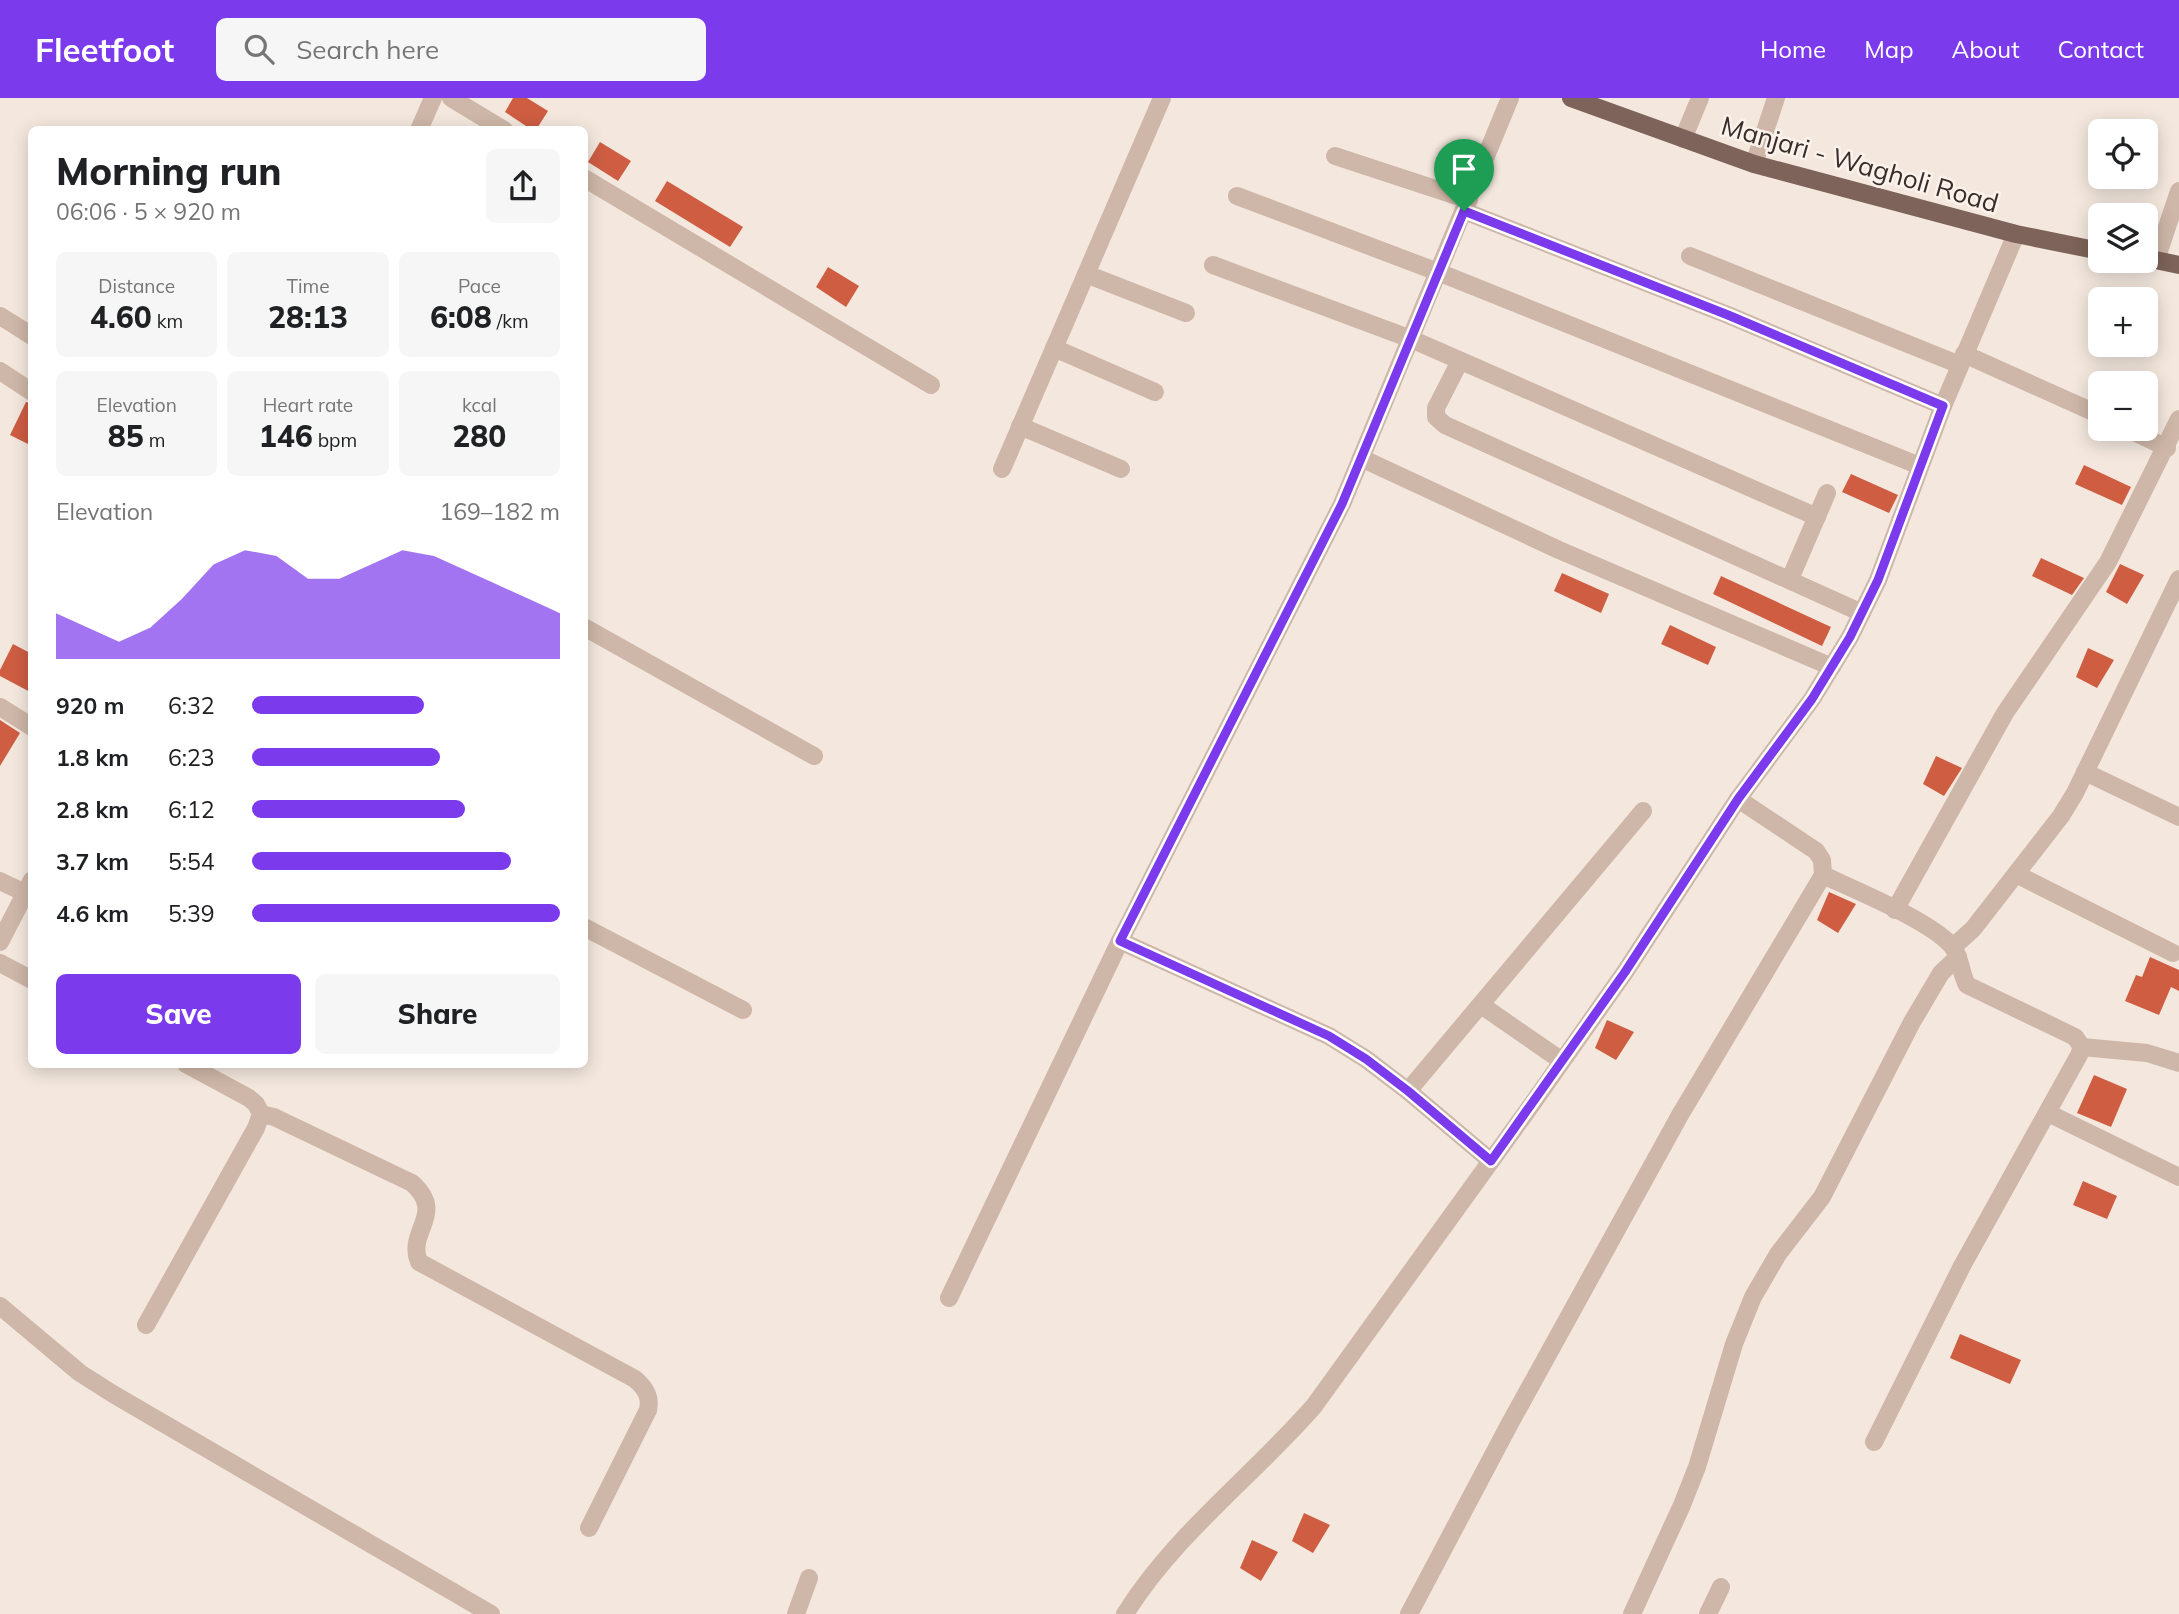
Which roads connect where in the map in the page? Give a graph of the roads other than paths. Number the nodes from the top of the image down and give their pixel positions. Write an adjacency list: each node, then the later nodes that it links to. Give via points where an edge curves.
1 (433, 98): 8 (street)
2 (451, 98): 9 (street)
3 (1162, 98): 25 (street)
4 (1510, 98): 16 (street)
5 (1571, 98): 10 (main road, Manjari - Wagholi Road)
6 (1700, 98): 10 (street)
7 (1776, 98): 12 (street)
8 (421, 126)
9 (497, 126)
10 (1683, 139): 12 (main road, Manjari - Wagholi Road)
11 (1335, 156): 16 (street)
12 (1754, 164): 17 (main road, Manjari - Wagholi Road)
13 (588, 180): 34 (street)
14 (2179, 191): 18 (street)
15 (1237, 196): 24 (street)
16 (1466, 205): 24 (street); 37 (street)
17 (2016, 234): 19 (main road, Manjari - Wagholi Road); 31 (street)
18 (2158, 242)
19 (2088, 249)
20 (1690, 256): 31 (street)
21 (2158, 260): 23 (main road)
22 (1213, 265): 29 (street)
23 (2179, 265)
24 (1438, 272): 29 (street); 44 (street)
25 (1086, 274): 26 (street); 30 (street)
26 (1185, 313)
27 (0, 316): 28 (street)
28 (28, 334)
29 (1411, 340): 32 (street); 43 (street)
30 (1054, 348): 36 (street); 40 (street)
31 (1962, 360): 37 (street); 38 (street)
32 (1460, 361): 48 (street); 49 (street, via 1436,408 1436,417 1444,425)
33 (0, 371): 35 (street)
34 (931, 385)
35 (28, 389)
36 (1155, 392)
37 (1943, 406): 44 (street)
38 (2088, 410)
39 (2179, 419): 42 (street)
40 (1020, 426): 45 (street); 46 (street)
41 (2153, 441): 42 (street)
42 (2167, 448): 65 (street, via 2108,562 2006,713)
43 (1361, 458): 53 (street, via 1559,550); 67 (street, via 1342,504)
44 (1920, 466): 51 (street)
45 (1002, 469)
46 (1121, 469)
47 (1827, 493): 48 (street)
48 (1816, 517): 49 (street)
49 (1790, 579): 51 (street)
50 (2179, 579): 57 (street)
51 (1862, 613): 53 (street)
52 (588, 629): 56 (street)
53 (1832, 667): 58 (street)
54 (0, 707): 55 (street)
55 (28, 724)
56 (814, 756)
57 (2085, 772): 60 (street); 61 (street, via 2061,816)
58 (1738, 799): 62 (street, via 1816,851); 76 (street)
59 (1643, 811): 73 (street)
60 (2179, 817)
61 (2016, 874): 69 (street); 70 (street)
62 (1824, 875): 65 (street); 94 (street, via 1680,1115)
63 (0, 881): 64 (street)
64 (28, 886): 68 (street)
65 (1895, 910): 69 (street, via 1928,928)
66 (588, 929): 74 (street)
67 (1120, 941): 79 (street, via 1329,1036); 84 (street)
68 (0, 942)
69 (1956, 952): 75 (street, via 1968,985 2075,1037); 95 (street, via 1912,1022 1822,1196 1778,1254 1753,1297 1697,1467)
70 (2173, 953)
71 (0, 963): 72 (street)
72 (28, 978)
73 (1481, 1005): 76 (street); 79 (street)
74 (743, 1010)
75 (2082, 1047): 77 (street, via 2147,1053); 80 (street)
76 (1562, 1061): 82 (street)
77 (2179, 1063)
78 (193, 1068): 81 (street, via 249,1098)
79 (1408, 1091): 82 (street)
80 (2048, 1112): 83 (street); 87 (street, via 1962,1266)
81 (261, 1114): 86 (street); 88 (street, via 412,1183 427,1207 416,1247 419,1262 642,1386 649,1398 648,1410)
82 (1491, 1161): 93 (street, via 1314,1406 1164,1559)
83 (2179, 1177)
84 (949, 1298)
85 (0, 1306): 91 (street, via 44,1345 113,1394)
86 (146, 1325)
87 (1874, 1442)
88 (589, 1528)
89 (809, 1578): 92 (street)
90 (1721, 1587): 96 (street)
91 (491, 1614)
92 (796, 1614)
93 (1125, 1614)
94 (1409, 1614)
95 (1632, 1614)
96 (1708, 1614)

